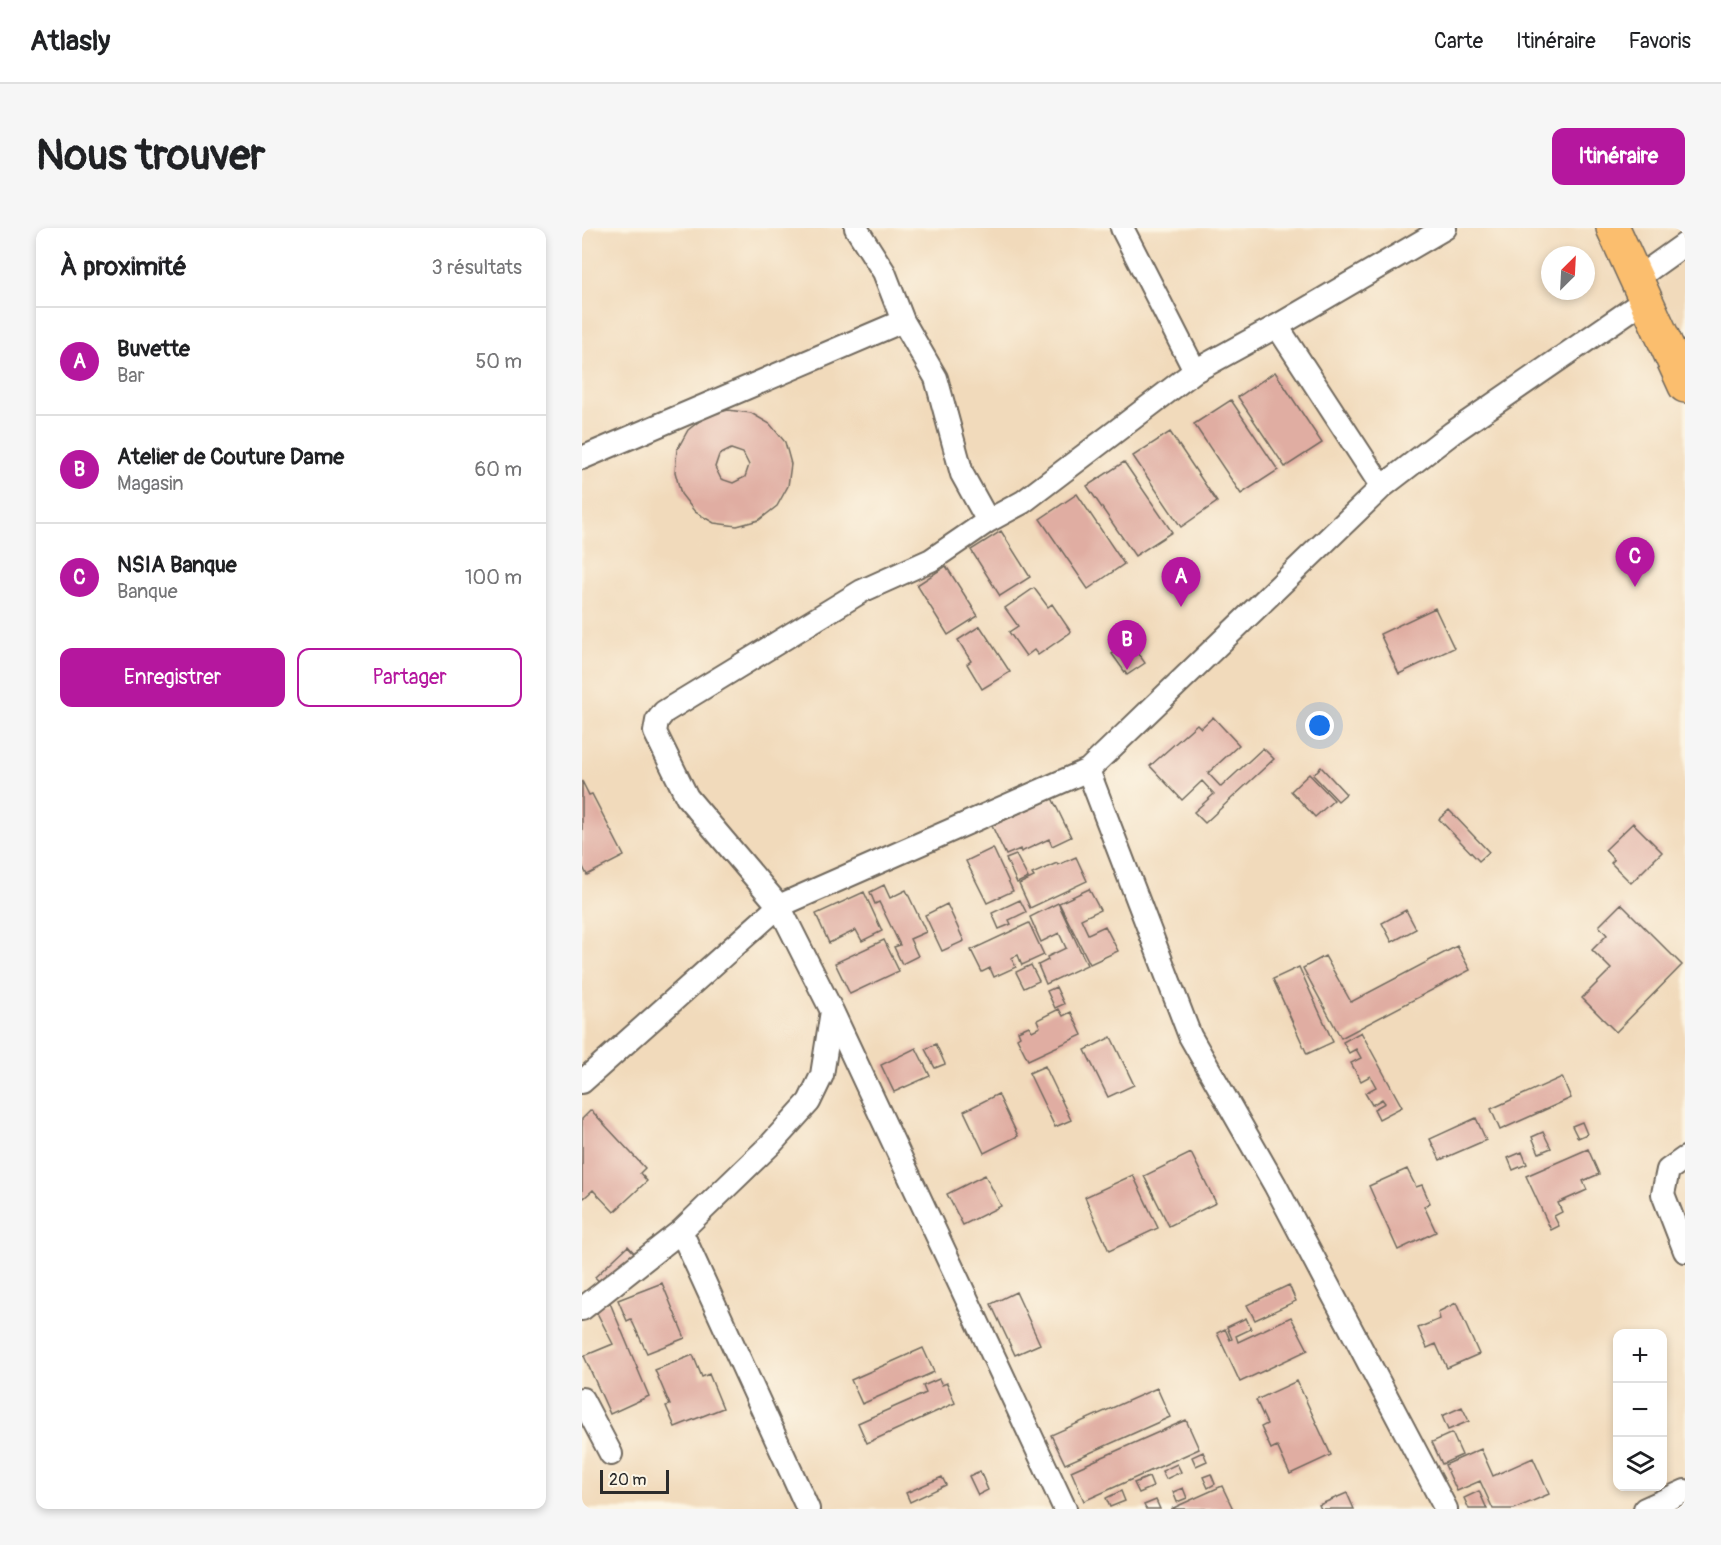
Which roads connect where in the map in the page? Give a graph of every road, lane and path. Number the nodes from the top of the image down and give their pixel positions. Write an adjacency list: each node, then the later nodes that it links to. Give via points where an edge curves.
1 (856, 228): 7 (street, via 884,272)
2 (1122, 228): 9 (street)
3 (1445, 228): 8 (street)
4 (1613, 228): 6 (main road)
5 (1685, 244): 6 (street)
6 (1641, 289): 10 (main road); 12 (street)
7 (903, 321): 11 (street); 13 (street, via 936,378 962,474)
8 (1277, 326): 9 (street); 12 (street)
9 (1195, 371): 13 (street, via 1023,502)
10 (1685, 386)
11 (582, 458)
12 (1382, 486): 14 (street)
13 (988, 521): 15 (street, via 931,560 862,591 664,712 657,721 655,732 687,797)
14 (1088, 770): 15 (street); 27 (street, via 1190,1036 1275,1185)
15 (779, 906): 16 (street); 17 (street)
16 (832, 1011): 19 (street, via 822,1075 809,1102); 26 (street)
17 (582, 1082)
18 (1685, 1158): 20 (street, via 1668,1170 1663,1194)
19 (681, 1231): 21 (street); 25 (street)
20 (1685, 1251)
21 (582, 1309)
22 (582, 1398): 23 (street)
23 (611, 1454)
24 (1685, 1491): 28 (street)
25 (808, 1509)
26 (1065, 1509)
27 (1446, 1509)
28 (1645, 1509)

